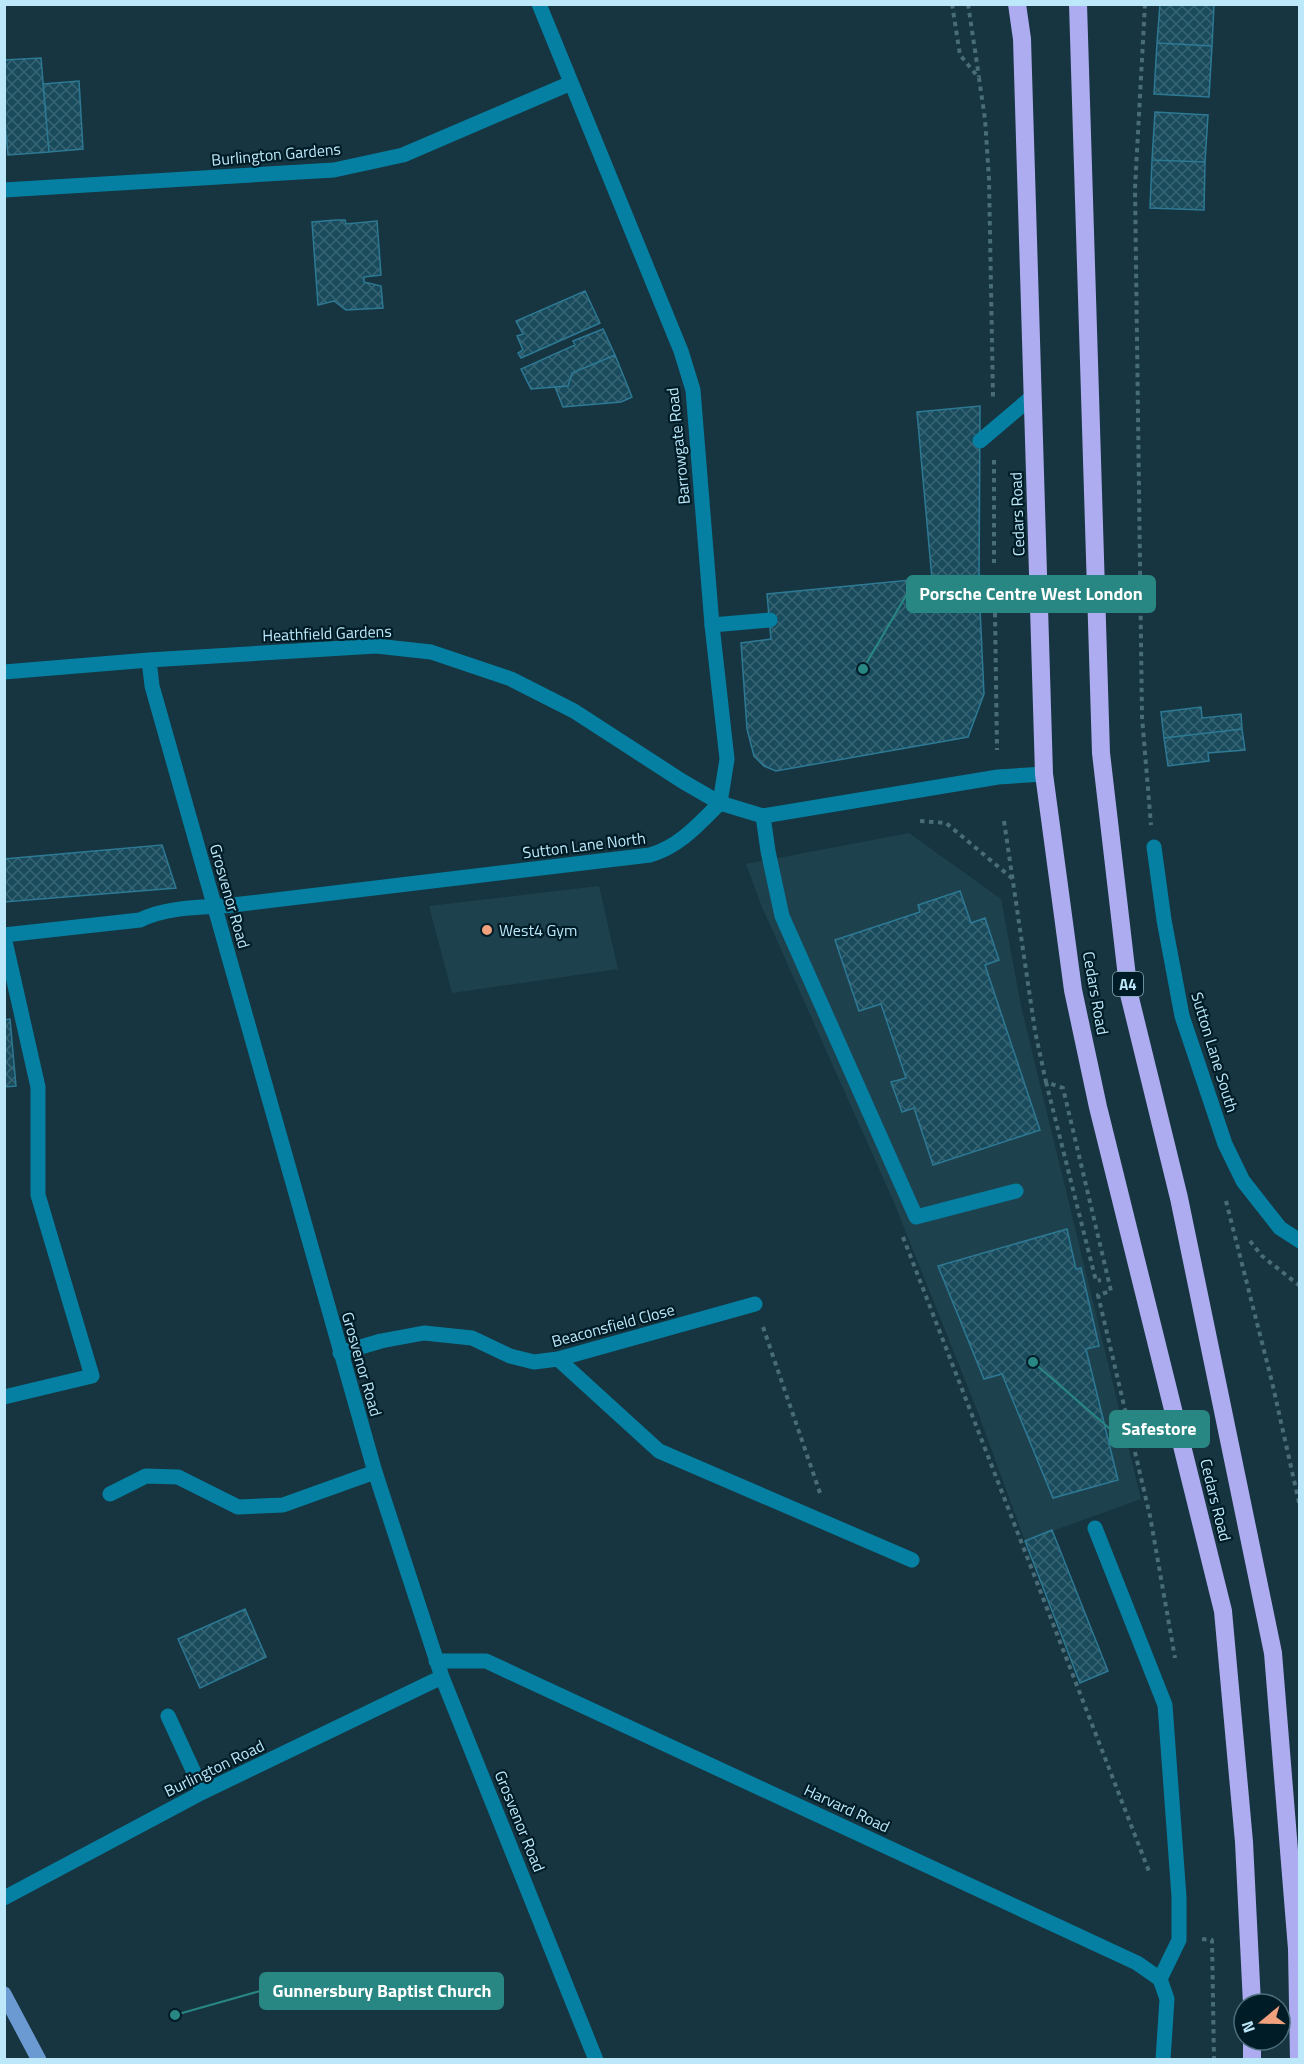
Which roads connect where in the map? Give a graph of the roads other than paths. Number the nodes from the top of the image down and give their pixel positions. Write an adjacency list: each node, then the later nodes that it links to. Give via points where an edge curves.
1 (539, 4): 4 (street, Barrowgate Road)
2 (1017, 4): 6 (highway, Cedars Road, via 1022,39)
3 (1078, 4): 35 (highway, Cedars Road / A4, via 1104,776 1129,994 1179,1198 1273,1653)
4 (571, 83): 5 (street, Burlington Gardens, via 402,154 334,170); 11 (street, Barrowgate Road, via 681,351 693,390)
5 (4, 190)
6 (1033, 396): 7 (street); 9 (highway, Cedars Road)
7 (980, 441)
8 (979, 582): 9 (street)
9 (1039, 606): 14 (highway, Cedars Road)
10 (770, 620): 11 (street)
11 (712, 625): 15 (street, Barrowgate Road, via 727,759)
12 (148, 660): 13 (street, Heathfield Gardens); 15 (street, Heathfield Gardens, via 376,646 431,652 511,679 574,711); 18 (street, Grosvenor Road)
13 (4, 672)
14 (1044, 774): 16 (street, via 998,777); 37 (highway, Cedars Road, via 1074,990 1098,1107 1223,1611 1245,1842)
15 (720, 804): 16 (street); 18 (street, Sutton Lane North, via 681,840 650,855)
16 (764, 816): 20 (street, via 782,916 916,1217)
17 (1154, 847): 21 (street, Sutton Lane South, via 1182,1016 1221,1134 1243,1181 1280,1228)
18 (214, 907): 19 (street, Sutton Lane North); 23 (street, Grosvenor Road)
19 (4, 936): 25 (street, via 38,1087 38,1196 92,1376)
20 (1016, 1191)
21 (1299, 1241)
22 (755, 1304): 24 (street, Beaconsfield Close)
23 (340, 1353): 24 (street, Beaconsfield Close, via 424,1334 472,1338 510,1356 534,1362); 26 (street, Grosvenor Road)
24 (558, 1359): 29 (street, via 659,1451)
25 (4, 1397)
26 (375, 1472): 27 (street, via 283,1505 238,1507 178,1477 146,1476); 30 (street, Grosvenor Road)
27 (110, 1494)
28 (1095, 1528): 36 (street, via 1165,1705 1179,1940)
29 (912, 1560)
30 (436, 1661): 31 (street, Grosvenor Road); 36 (street, Harvard Road, via 486,1661 1137,1963)
31 (442, 1677): 33 (street, Burlington Road); 40 (street, Grosvenor Road)
32 (168, 1716): 33 (street)
33 (202, 1792): 34 (street, Burlington Road)
34 (4, 1898)
35 (1297, 1930): 42 (highway, Cedars Road / A4)
36 (1160, 1979): 41 (street, via 1167,1999)
37 (1252, 1992)
38 (4, 1994): 39 (main road)
39 (39, 2060)
40 (596, 2060)
41 (1163, 2060)
42 (1299, 2060)

